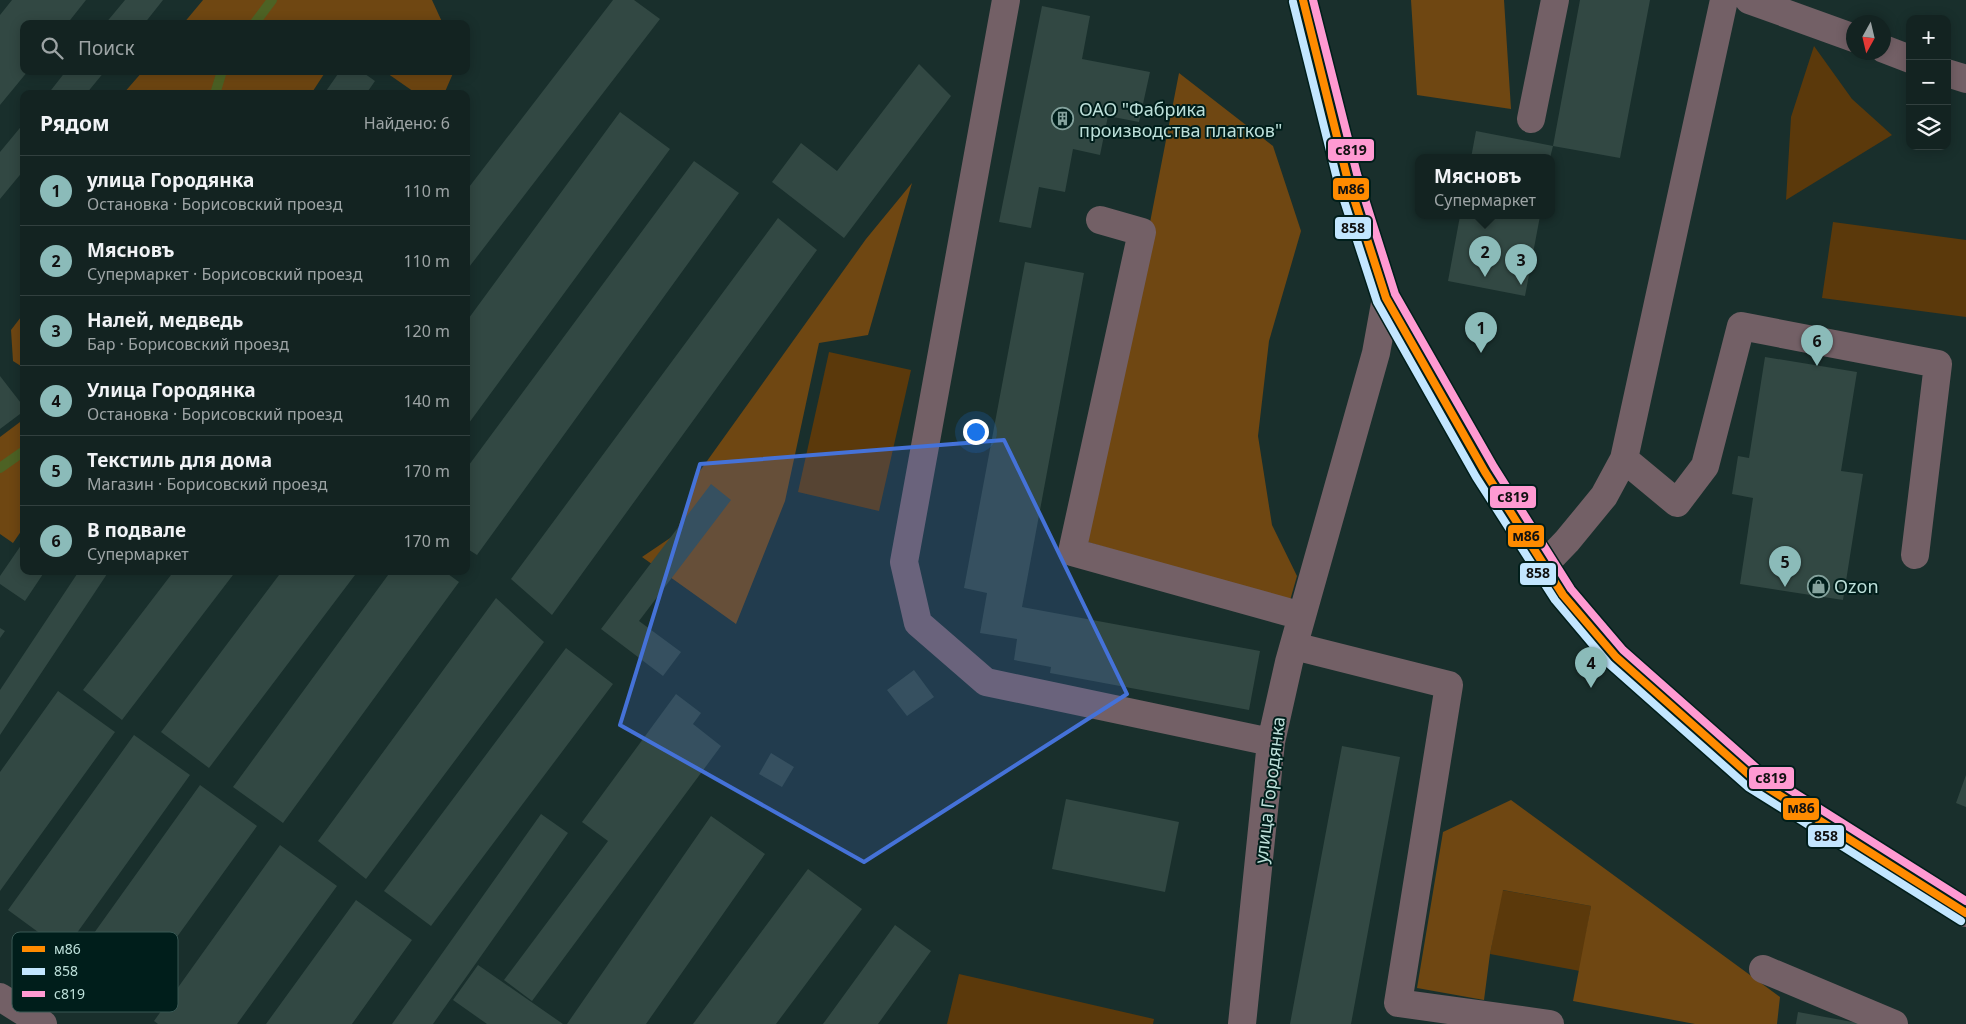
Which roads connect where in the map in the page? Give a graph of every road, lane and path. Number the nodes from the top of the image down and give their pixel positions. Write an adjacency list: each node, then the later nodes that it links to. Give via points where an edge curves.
1 (1006, 0): 19 (street, via 904,562 918,623 986,682)
2 (1303, 0): 13 (street, via 1347,177)
3 (1555, 0): 11 (street)
4 (1724, 0): 14 (street)
5 (1749, 0): 6 (street)
6 (1846, 35)
7 (1891, 52): 8 (street)
8 (1906, 57)
9 (1951, 74): 10 (street)
10 (1966, 80)
11 (1531, 119)
12 (1100, 220): 17 (street, via 1142,232 1072,552)
13 (1386, 298): 16 (street, via 1485,472); 17 (street, улица Городянка, via 1376,353)
14 (1624, 459): 15 (street, via 1677,503 1705,466 1740,326 1938,364); 16 (street, via 1604,496)
15 (1915, 555)
16 (1543, 566): 20 (street, via 1563,596 1616,657 1754,779)
17 (1302, 616): 18 (street, улица Городянка)
18 (1294, 646): 19 (street, улица Городянка); 27 (street, via 1449,685 1398,1003)
19 (1271, 742): 26 (street, улица Городянка)
20 (1966, 912)
21 (1763, 969): 28 (street)
22 (0, 997): 23 (street)
23 (12, 1005)
24 (24, 1012): 25 (street)
25 (43, 1024)
26 (1242, 1024)
27 (1550, 1024)
28 (1894, 1024)

